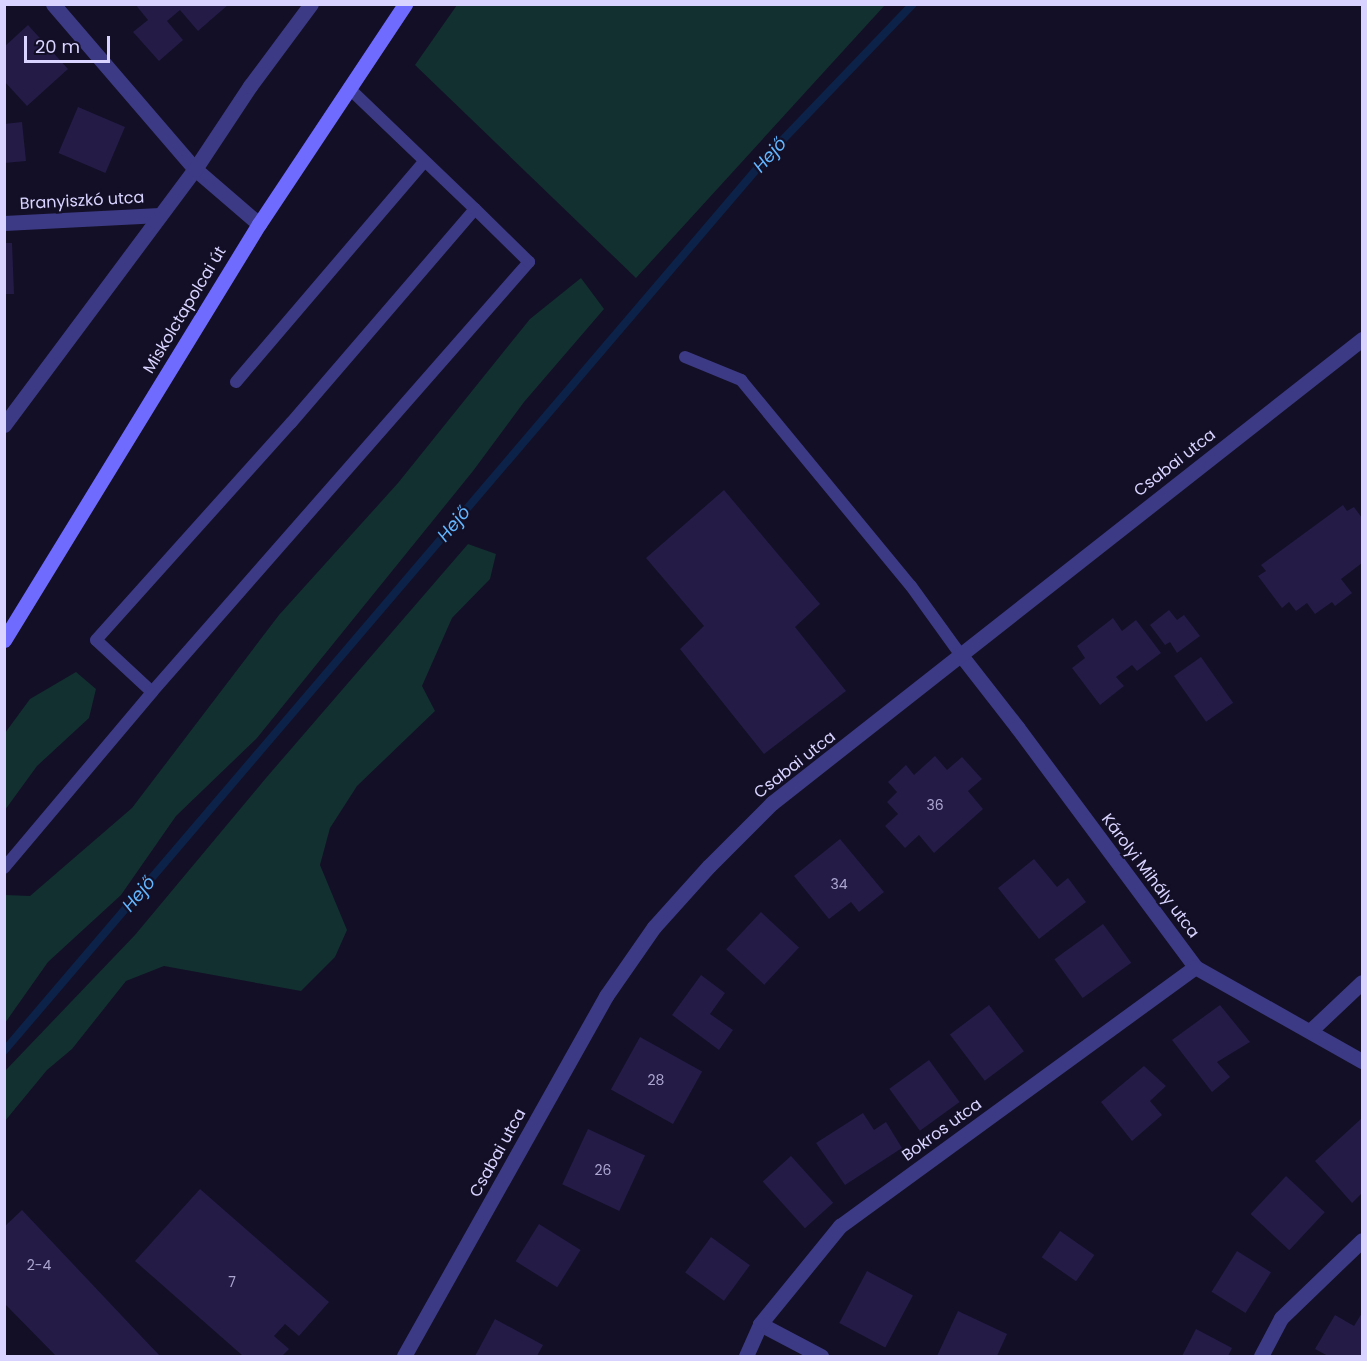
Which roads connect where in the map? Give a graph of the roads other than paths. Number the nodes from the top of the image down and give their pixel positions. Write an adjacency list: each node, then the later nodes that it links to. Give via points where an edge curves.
1 (53, 4): 6 (street)
2 (311, 4): 6 (street)
3 (405, 4): 4 (street, Miskolctapolcai út)
4 (349, 88): 5 (lane); 10 (street, Miskolctapolcai út)
5 (424, 162): 7 (lane); 13 (lane)
6 (195, 169): 8 (street); 10 (street)
7 (475, 209): 17 (lane, via 529,262); 17 (lane, via 291,423 96,640)
8 (160, 215): 9 (street, Branyiszkó utca); 14 (street)
9 (4, 223)
10 (259, 224): 15 (street, Miskolctapolcai út)
11 (1362, 339): 16 (street, Csabai utca)
12 (685, 357): 16 (lane, via 741,380 911,586)
13 (236, 382)
14 (4, 425)
15 (4, 640)
16 (960, 654): 19 (street, Károlyi Mihály utca); 25 (street, Csabai utca, via 772,803 654,927 606,996)
17 (152, 692): 18 (lane)
18 (4, 868)
19 (1195, 967): 21 (street, Károlyi Mihály utca); 24 (street, Bokros utca, via 840,1226)
20 (1362, 982): 21 (street)
21 (1310, 1031): 22 (street, Károlyi Mihály utca)
22 (1362, 1061)
23 (1362, 1240): 28 (street, via 1281,1318)
24 (760, 1324): 26 (street, Bokros utca); 27 (street)
25 (405, 1356)
26 (746, 1356)
27 (821, 1356)
28 (1261, 1356)

